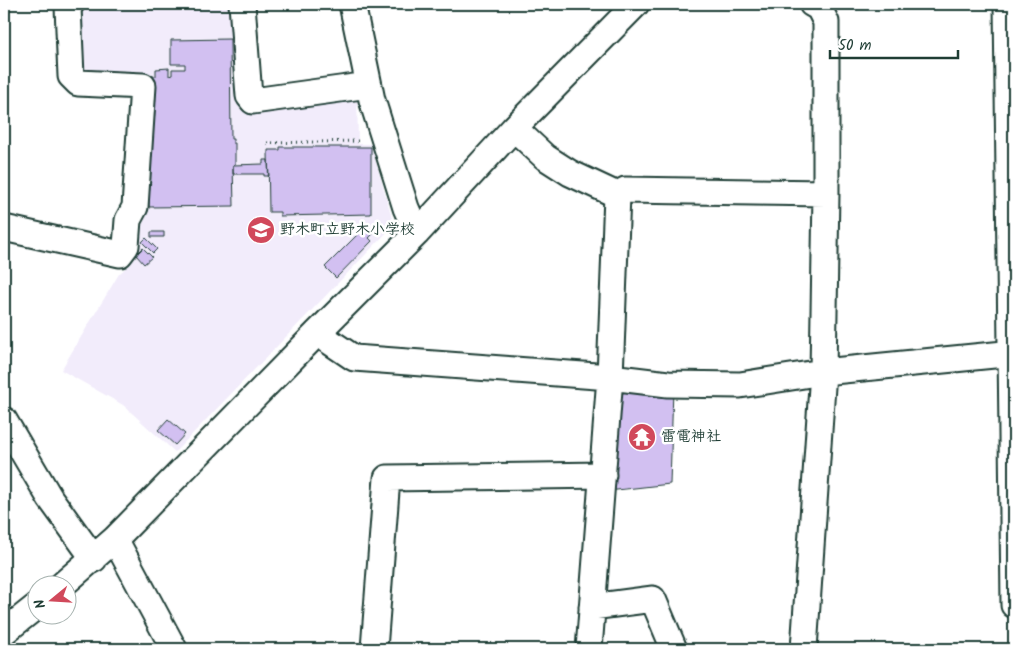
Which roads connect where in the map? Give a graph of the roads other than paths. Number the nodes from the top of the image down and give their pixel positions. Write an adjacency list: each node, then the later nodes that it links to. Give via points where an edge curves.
1 (71, 4): 11 (street, via 68,7 70,76 78,83 143,86 135,207 128,220 126,246 120,254)
2 (242, 4): 7 (street, via 249,96 253,100)
3 (352, 4): 7 (street)
4 (636, 4): 8 (street)
5 (812, 4): 9 (street, via 819,8 826,22)
6 (1010, 6): 14 (street)
7 (369, 85): 12 (street, via 406,208)
8 (514, 128): 10 (street, via 545,157 570,173); 12 (street)
9 (826, 193): 10 (street, via 625,190); 15 (street)
10 (617, 194): 16 (street)
11 (4, 228)
12 (417, 233): 13 (street)
13 (316, 333): 16 (street, via 354,358); 19 (street)
14 (1013, 353): 15 (street); 22 (street)
15 (823, 372): 16 (street, via 740,385 668,384); 32 (street)
16 (610, 377): 18 (street)
17 (4, 420): 20 (street, via 50,498)
18 (603, 476): 23 (street); 29 (street, via 387,478)
19 (115, 539): 20 (street); 28 (street)
20 (94, 559): 21 (street)
21 (73, 576)
22 (1014, 606)
23 (592, 607): 30 (street); 31 (street, via 653,599)
24 (28, 613): 25 (street)
25 (4, 632)
26 (4, 642): 27 (street)
27 (10, 649)
28 (174, 649)
29 (374, 649)
30 (589, 649)
31 (674, 649)
32 (804, 649)

